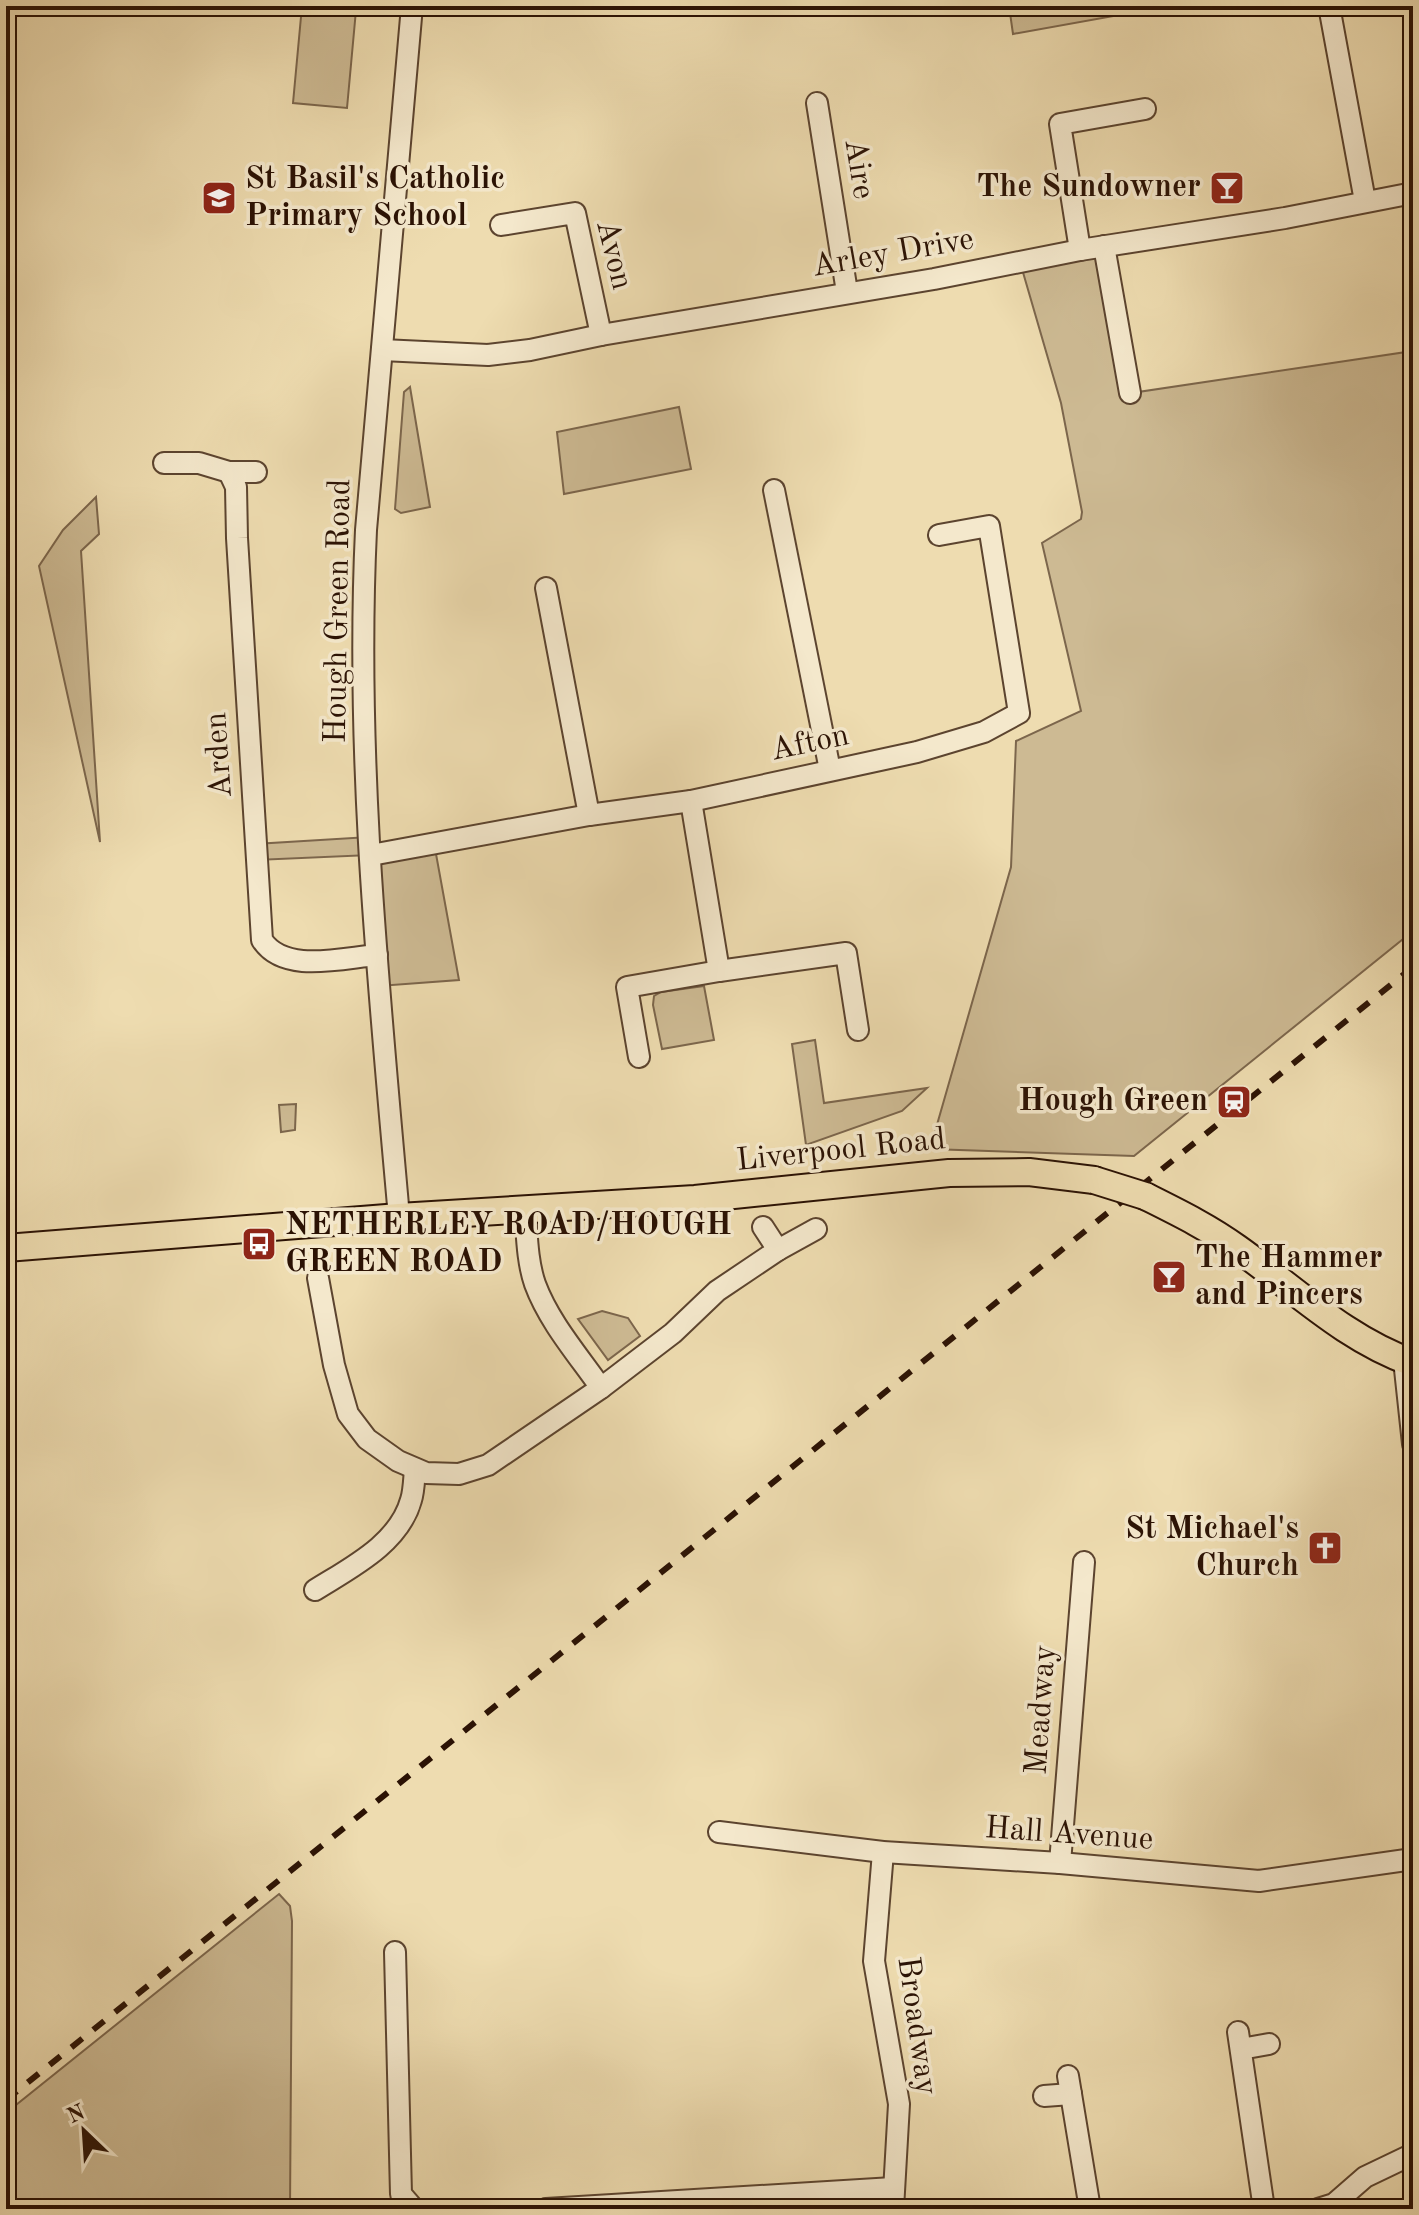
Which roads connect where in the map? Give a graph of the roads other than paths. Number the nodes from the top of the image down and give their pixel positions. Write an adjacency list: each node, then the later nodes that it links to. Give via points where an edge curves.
1 (412, 6): 12 (street, Hough Green Road)
2 (1329, 6): 6 (street)
3 (817, 103): 10 (street, Aire)
4 (1145, 109): 9 (street, via 1060,124)
5 (1413, 193): 6 (street, Arley Drive)
6 (1365, 201): 8 (street, Arley Drive)
7 (501, 225): 11 (street, Avon, via 575,213)
8 (1104, 246): 9 (street, Arley Drive); 13 (street)
9 (1080, 250): 10 (street, Arley Drive)
10 (847, 292): 11 (street, Arley Drive)
11 (601, 335): 12 (street, Arley Drive, via 488,355)
12 (382, 350): 23 (street, Hough Green Road, via 362,610)
13 (1130, 393)
14 (164, 463): 15 (street, via 199,463)
15 (229, 472): 16 (street); 24 (street, Arden, via 236,487 262,940 292,961)
16 (256, 472)
17 (774, 490): 20 (street)
18 (939, 535): 20 (street, Afton, via 989,526 1019,713 984,732)
19 (546, 588): 22 (street)
20 (830, 770): 21 (street, Afton)
21 (691, 801): 22 (street, Afton); 25 (street)
22 (589, 815): 23 (street, Afton)
23 (371, 855): 24 (street, Hough Green Road)
24 (377, 955): 29 (street, Hough Green Road)
25 (719, 971): 26 (street, via 846,953); 27 (street, via 627,987)
26 (858, 1030)
27 (639, 1057)
28 (525, 1210): 29 (main road, Liverpool Road); 35 (main road, Liverpool Road, bridge, via 720,1197 949,1173 1029,1172 1094,1180 1145,1196 1212,1231 1318,1311); 36 (street, via 535,1283)
29 (399, 1217): 32 (main road, Liverpool Road)
30 (763, 1227): 33 (street)
31 (816, 1229): 33 (street)
32 (6, 1248)
33 (778, 1250): 36 (street, via 717,1291)
34 (318, 1278): 38 (street, via 348,1414 367,1439)
35 (1408, 1361): 37 (street)
36 (601, 1388): 38 (street, via 488,1465 459,1474)
37 (1413, 1444)
38 (415, 1469): 40 (street, via 411,1501 397,1528 377,1549)
39 (1084, 1562): 44 (street, Meadway)
40 (315, 1590)
41 (719, 1832): 42 (street, Hall Avenue)
42 (883, 1852): 44 (street, Hall Avenue); 49 (street, Broadway, via 874,1961 899,2104)
43 (1413, 1859): 44 (street, Hall Avenue, via 1259,1881)
44 (1060, 1863)
45 (395, 1952): 50 (street, via 401,2194)
46 (1269, 2044): 53 (street, via 1240,2040)
47 (1044, 2096): 52 (street, via 1069,2085)
48 (1413, 2154): 54 (street, via 1365,2177 1334,2204)
49 (893, 2199): 51 (street)
50 (414, 2209)
51 (546, 2209)
52 (1090, 2209)
53 (1264, 2209)
54 (1318, 2209)

